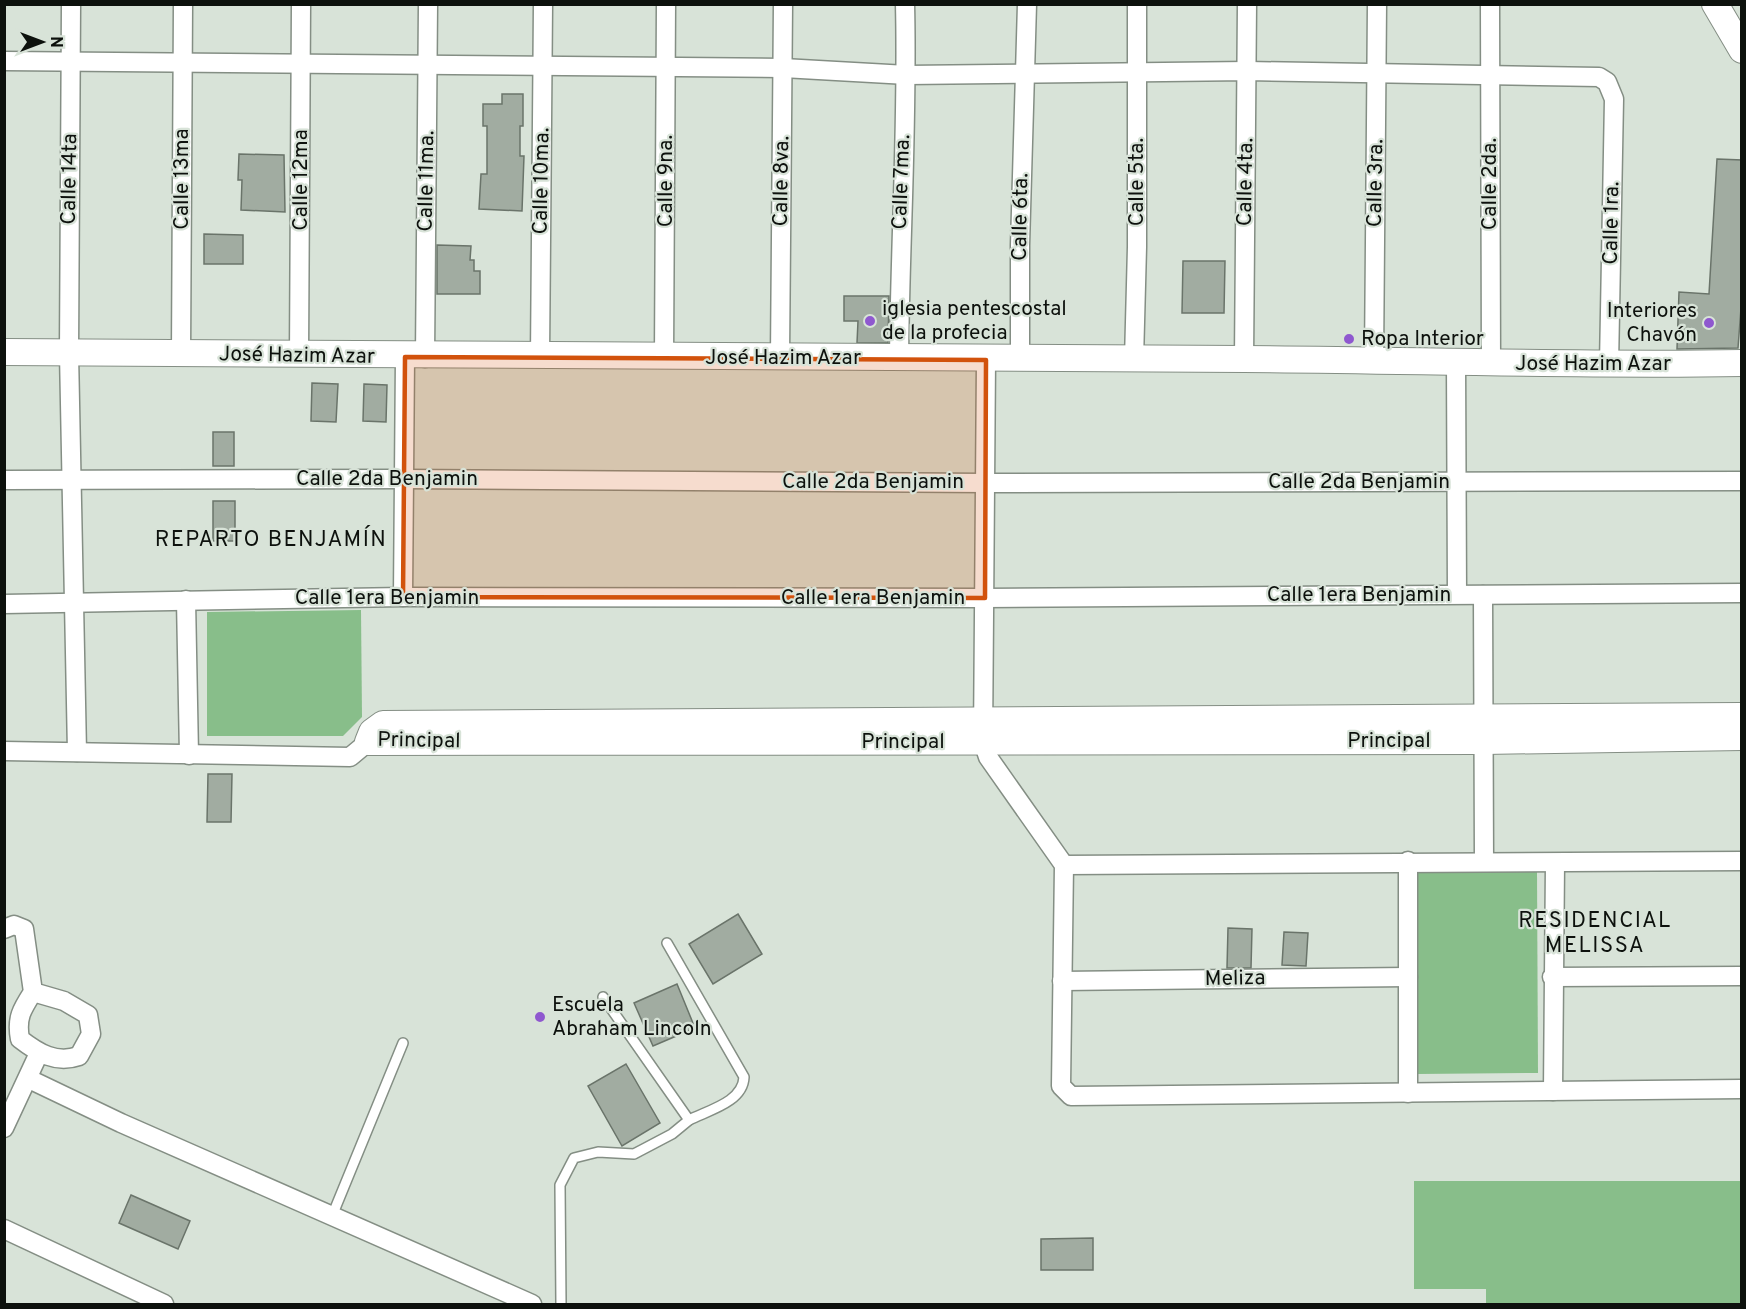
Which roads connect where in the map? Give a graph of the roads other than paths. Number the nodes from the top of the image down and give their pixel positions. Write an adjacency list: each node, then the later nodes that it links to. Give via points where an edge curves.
1 (71, 4): 18 (street, Calle 14ta)
2 (183, 4): 17 (street, Calle 13ma)
3 (301, 4): 19 (street, Calle 12ma)
4 (428, 4): 20 (street, Calle 11ma.)
5 (543, 4): 21 (street, Calle 10ma.)
6 (666, 4): 22 (street, Calle 9na.)
7 (783, 4): 23 (street, Calle 8va.)
8 (905, 4): 28 (street, Calle 7ma.)
9 (1027, 4): 26 (street, Calle 6ta.)
10 (1137, 4): 25 (street, Calle 5ta.)
11 (1247, 4): 24 (street, Calle 4ta.)
12 (1377, 4): 27 (street, Calle 3ra.)
13 (1490, 4): 29 (street, Calle 2da.)
14 (1715, 4): 15 (street)
15 (1742, 50)
16 (4, 61): 18 (street)
17 (183, 61): 18 (street); 19 (street); 32 (street, Calle 13ma)
18 (71, 62): 31 (street, Calle 14ta)
19 (302, 64): 20 (street); 33 (street, Calle 12ma)
20 (428, 65): 21 (street); 34 (street, Calle 11ma.)
21 (543, 66): 22 (street); 35 (street, Calle 10ma.)
22 (667, 67): 23 (street); 36 (street, Calle 9na.)
23 (783, 68): 28 (street); 37 (street, Calle 8va.)
24 (1248, 71): 25 (street); 27 (street); 42 (street, Calle 4ta.)
25 (1137, 73): 26 (street); 41 (street, Calle 5ta.)
26 (1025, 74): 28 (street); 40 (street, Calle 6ta.)
27 (1378, 74): 29 (street); 43 (street, Calle 3ra.)
28 (907, 75): 38 (street, Calle 7ma.)
29 (1490, 76): 46 (street, Calle 2da.); 47 (street, Calle 1ra., via 1588,76 1607,82 1614,99)
30 (4, 352): 31 (street, José Hazim Azar)
31 (69, 353): 32 (street, José Hazim Azar); 49 (street, Calle 14ta)
32 (181, 354): 33 (street, José Hazim Azar)
33 (299, 356): 34 (street, José Hazim Azar)
34 (415, 357): 35 (street, José Hazim Azar); 48 (street, Calle 11ma.)
35 (540, 357): 36 (street, José Hazim Azar)
36 (664, 357): 37 (street, José Hazim Azar)
37 (780, 357): 38 (street, José Hazim Azar)
38 (899, 359): 39 (street, José Hazim Azar)
39 (986, 360): 40 (street, José Hazim Azar); 53 (street)
40 (1020, 360): 41 (street, José Hazim Azar)
41 (1134, 360): 42 (street, José Hazim Azar)
42 (1244, 360): 43 (street, José Hazim Azar)
43 (1374, 362): 44 (street, José Hazim Azar)
44 (1456, 362): 46 (street, José Hazim Azar); 52 (street)
45 (1742, 363): 47 (street, José Hazim Azar)
46 (1491, 364): 47 (street, José Hazim Azar)
47 (1609, 365)
48 (404, 478): 49 (street, Calle 2da Benjamin); 53 (street, Calle 2da Benjamin); 57 (street, Calle 11ma.)
49 (71, 479): 50 (street, Calle 2da Benjamin); 61 (street, Calle 14ta)
50 (4, 480)
51 (1742, 481): 52 (street, Calle 2da Benjamin)
52 (1457, 482): 53 (street, Calle 2da Benjamin); 55 (street)
53 (985, 483): 58 (street)
54 (1742, 593): 56 (street, Calle 1era Benjamin)
55 (1457, 594): 56 (street, Calle 1era Benjamin); 58 (street, Calle 1era Benjamin)
56 (1483, 595): 63 (street)
57 (403, 597): 58 (street, Calle 1era Benjamin); 59 (street, Calle 1era Benjamin)
58 (985, 598): 64 (street)
59 (186, 600): 61 (street, Calle 1era Benjamin); 69 (street)
60 (4, 604): 61 (street, Calle 1era Benjamin)
61 (74, 604): 68 (street, Calle 14ta)
62 (1742, 716): 63 (street, Principal)
63 (1484, 729): 64 (street, Principal); 65 (street, Principal); 72 (street)
64 (983, 731): 66 (street, Principal); 74 (street, via 988,757)
65 (1742, 737)
66 (368, 742): 69 (street, via 350,757)
67 (4, 751): 68 (street)
68 (77, 752): 69 (street)
69 (189, 755)
70 (1408, 861): 72 (street); 74 (street); 78 (street)
71 (1742, 861): 73 (street)
72 (1484, 862): 73 (street)
73 (1555, 863): 79 (street)
74 (1064, 865): 80 (street)
75 (4, 929): 81 (street, via 24,929)
76 (667, 943): 89 (lane, via 744,1077 737,1096)
77 (1742, 976): 79 (street)
78 (1408, 977): 80 (street, Meliza); 88 (street)
79 (1552, 977): 87 (street)
80 (1062, 981): 88 (street, via 1061,1086 1071,1096)
81 (33, 992): 84 (street, via 19,1013 17,1025 20,1039); 84 (street, via 64,1001 88,1015 91,1034 79,1056 65,1061)
82 (603, 997): 89 (lane)
83 (403, 1043): 91 (lane)
84 (39, 1053): 85 (street)
85 (29, 1079): 90 (street); 91 (street)
86 (1742, 1089): 87 (street)
87 (1553, 1091): 88 (street)
88 (1408, 1093)
89 (689, 1120): 95 (lane, via 634,1154 598,1152 574,1158 560,1185)
90 (4, 1128)
91 (332, 1216): 94 (street)
92 (4, 1229): 93 (street)
93 (164, 1305)
94 (532, 1305)
95 (561, 1305)

